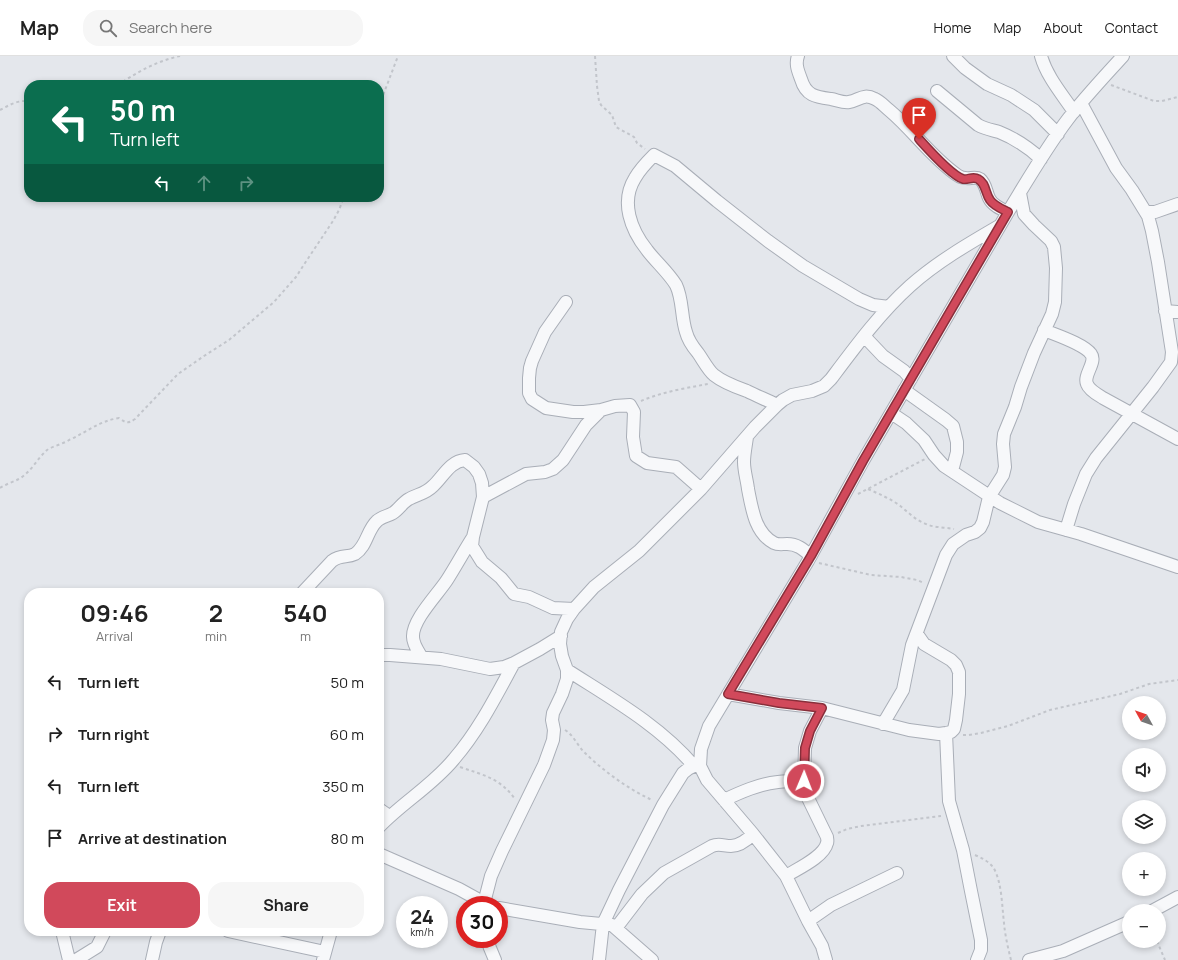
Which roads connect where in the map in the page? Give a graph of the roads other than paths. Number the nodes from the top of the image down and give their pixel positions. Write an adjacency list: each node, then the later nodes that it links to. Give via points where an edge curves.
1 (798, 56): 11 (street, via 796,61 802,85 811,95 846,102 869,96 877,100 957,175 963,179 979,179 991,202)
2 (953, 56): 7 (street, via 987,84 1034,110)
3 (1041, 56): 6 (street, via 1055,86)
4 (1123, 56): 6 (street)
5 (937, 91): 8 (street, via 978,125 999,132 1032,150)
6 (1077, 107): 7 (street); 12 (street)
7 (1058, 134): 8 (street)
8 (1041, 159): 9 (street)
9 (1020, 193): 11 (street); 18 (street, via 1024,214 1051,241 1054,248 1055,302)
10 (1178, 204): 12 (street, via 1156,212)
11 (1008, 212): 13 (street)
12 (1146, 212): 16 (street, via 1158,262)
13 (1000, 226): 15 (street, via 931,269); 20 (street)
14 (566, 302): 23 (street, via 549,324 536,351 530,368 529,393 532,399 546,408 573,412)
15 (889, 307): 19 (street); 22 (street, via 873,305 860,299 803,266 675,166 654,154 634,178 630,188 630,222 644,247 675,284 686,335 713,374 722,381)
16 (1165, 311): 17 (street); 25 (street, via 1172,352 1171,362)
17 (1178, 312)
18 (1044, 330): 25 (street, via 1074,342 1092,354 1093,361 1087,384 1103,398); 31 (street, via 1004,434 1003,475)
19 (864, 336): 20 (street); 22 (street, via 824,386 792,395)
20 (911, 379): 21 (street)
21 (904, 390): 24 (street); 28 (street, via 953,426 957,447)
22 (777, 405): 26 (street)
23 (601, 410): 29 (street, via 630,405 634,412 633,437 636,456 647,463 676,467); 30 (street, via 586,425 563,460 553,469 526,474)
24 (891, 413): 28 (street, via 915,431 944,466); 34 (street)
25 (1132, 414): 27 (street); 32 (street, via 1086,474)
26 (747, 437): 29 (street); 34 (street, via 745,474 758,526 775,544 800,546)
27 (1178, 439)
28 (952, 471): 31 (street)
29 (701, 489): 37 (street, via 639,551 594,587)
30 (483, 497): 33 (street); 36 (street, via 479,474 468,462 459,460 452,464 433,487 408,499 392,513 376,522 359,550 349,556 337,557)
31 (989, 497): 32 (street, via 1024,516); 38 (street, via 980,528 953,544 946,555)
32 (1066, 530): 35 (street)
33 (473, 538): 37 (street, via 472,546 482,562 501,578 514,594 553,608); 41 (street, via 414,627 414,643)
34 (809, 558): 44 (street)
35 (1178, 566)
36 (307, 588)
37 (574, 609): 39 (street, via 567,618)
38 (917, 634): 46 (street, via 912,645 903,690); 47 (street, via 924,644 951,660 959,672 957,713 954,729)
39 (561, 636): 42 (street); 43 (street, via 562,656)
40 (384, 655): 41 (street)
41 (421, 656): 42 (street, via 490,669)
42 (514, 663): 52 (street, via 468,742 433,781)
43 (567, 670): 48 (street, via 653,727); 59 (street, via 567,679 553,713 553,740 544,765 491,876)
44 (728, 694): 45 (street); 48 (street, via 709,726)
45 (822, 708): 46 (street); 49 (street, via 810,731 805,748)
46 (883, 724): 47 (street, via 909,730)
47 (949, 733): 81 (street, via 949,801 963,850 982,940)
48 (697, 766): 50 (street); 64 (street, via 683,774 663,805)
49 (804, 781): 50 (street, via 759,785); 57 (street, via 806,796 827,837 827,844 816,858)
50 (724, 800): 54 (street)
51 (384, 812): 52 (street)
52 (389, 816): 53 (street)
53 (384, 821)
54 (754, 834): 57 (street); 66 (street, via 736,846 716,844 664,873 642,894)
55 (384, 856): 58 (street)
56 (897, 873): 63 (street, via 831,905)
57 (786, 876): 63 (street)
58 (472, 896)
59 (487, 896)
60 (1178, 897): 61 (street)
61 (1165, 904)
62 (508, 910): 64 (street)
63 (808, 921): 80 (street, via 822,946)
64 (604, 924): 66 (street); 78 (street)
65 (1122, 925): 82 (street, via 1063,951)
66 (616, 928): 79 (street)
67 (63, 936): 74 (street)
68 (102, 936): 75 (street, via 97,947)
69 (158, 936): 76 (street)
70 (247, 936): 73 (street)
71 (330, 936): 73 (street)
72 (490, 948): 77 (street)
73 (324, 956)
74 (69, 960)
75 (76, 960)
76 (152, 960)
77 (495, 960)
78 (599, 960)
79 (652, 960)
80 (826, 960)
81 (977, 960)
82 (1029, 960)

